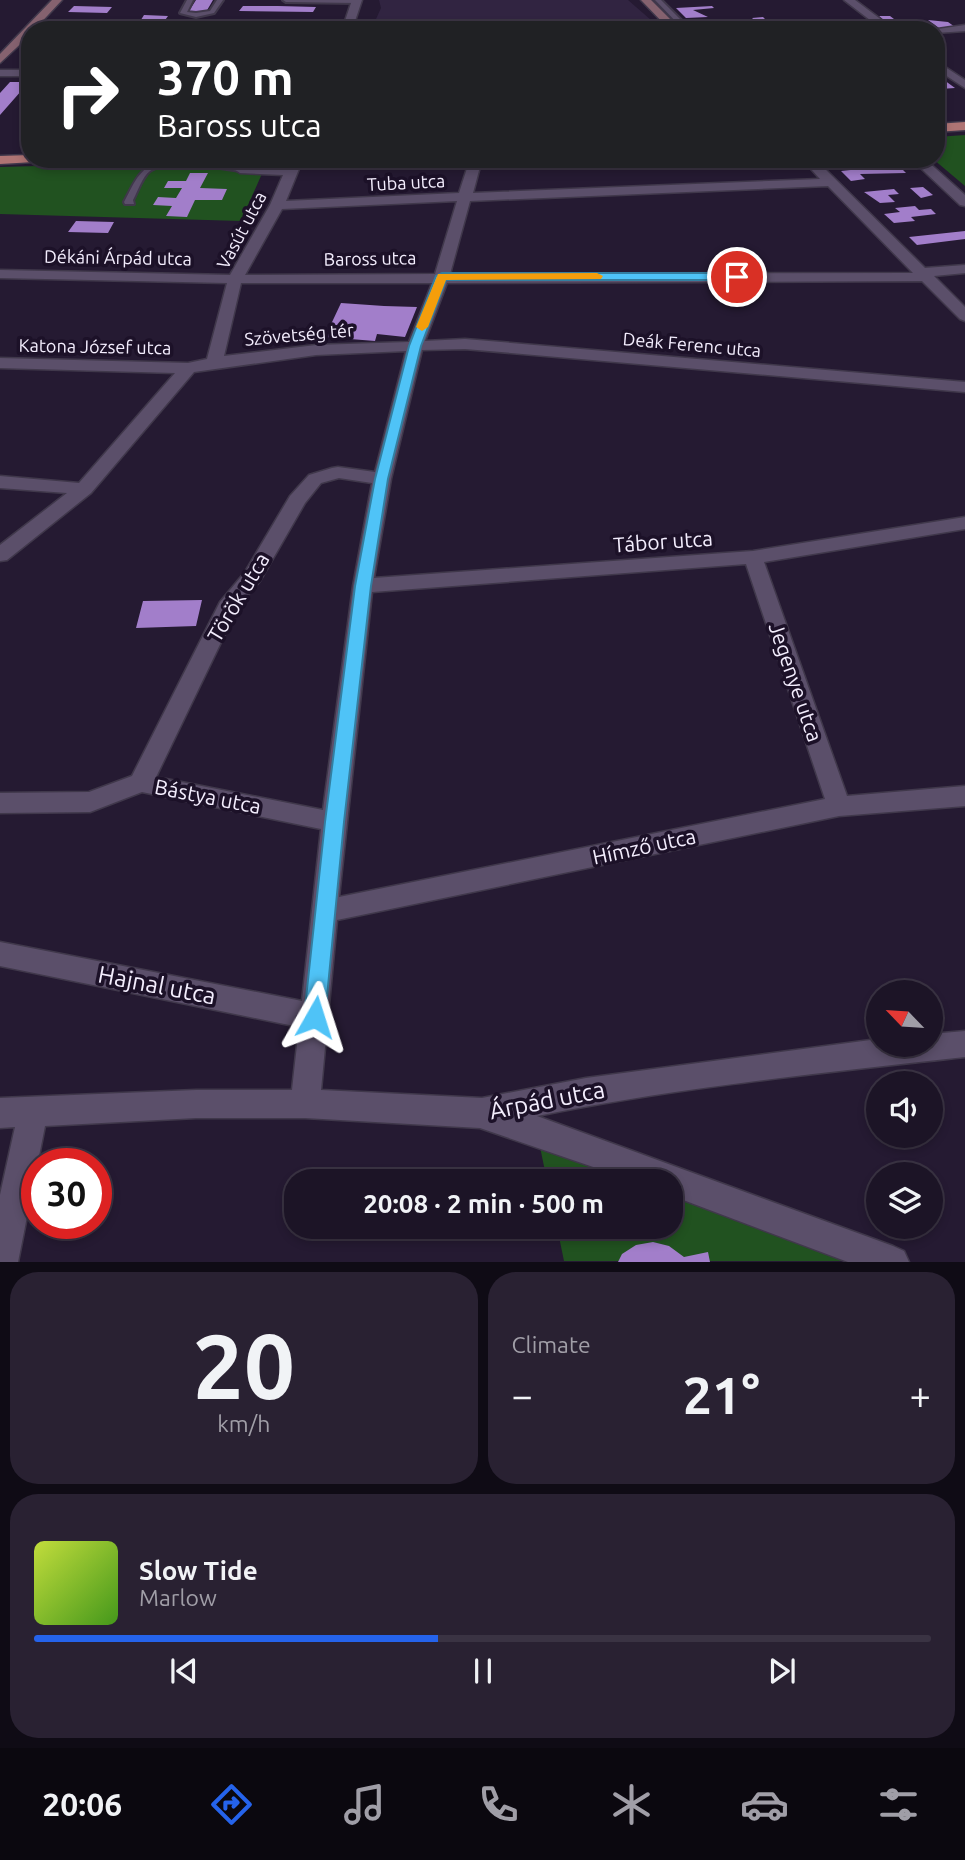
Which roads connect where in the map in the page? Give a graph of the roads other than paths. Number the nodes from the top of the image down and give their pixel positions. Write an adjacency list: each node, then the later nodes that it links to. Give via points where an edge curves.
1 (57, 0): 9 (street)
2 (190, 0): 3 (lane, via 183,13 196,15 212,12)
3 (220, 0)
4 (286, 0): 5 (lane)
5 (357, 0): 10 (street)
6 (646, 0): 11 (street)
7 (658, 0): 12 (lane)
8 (849, 0): 13 (street)
9 (38, 21)
10 (350, 21)
11 (667, 21)
12 (679, 21)
13 (878, 21)
14 (965, 29): 15 (street)
15 (945, 30)
16 (21, 40): 17 (street)
17 (0, 60)
18 (945, 71): 21 (street)
19 (0, 73): 20 (street)
20 (21, 74)
21 (965, 85)
22 (965, 126): 23 (main road)
23 (945, 127)
24 (21, 159): 25 (main road)
25 (0, 160)
26 (151, 168): 36 (lane)
27 (234, 168): 33 (lane)
28 (258, 168): 33 (street)
29 (293, 168): 38 (street, Vasút utca)
30 (473, 168): 35 (street)
31 (817, 168): 34 (street)
32 (927, 168): 37 (street)
33 (240, 169)
34 (831, 181): 35 (street, Tuba utca); 41 (street)
35 (465, 197): 38 (street, Tuba utca); 42 (street)
36 (131, 202)
37 (965, 202)
38 (276, 205): 43 (street, Vasút utca)
39 (965, 270): 41 (street, Baross utca)
40 (0, 274): 43 (street, Dékáni Árpád utca)
41 (923, 275): 42 (street, Baross utca); 44 (street)
42 (442, 276): 43 (street, Baross utca); 45 (street)
43 (235, 278): 46 (street, Vasút utca)
44 (965, 316)
45 (415, 346): 46 (street, Szövetség tér, via 316,350); 49 (street, Deák Ferenc utca, via 465,344); 50 (street)
46 (214, 362): 48 (street, Szövetség tér)
47 (0, 363): 48 (street, Katona József utca)
48 (188, 368): 52 (street)
49 (965, 387)
50 (382, 479): 56 (street); 57 (street, Török utca, via 338,472 315,479 297,500 253,576 230,602)
51 (0, 482): 52 (street)
52 (84, 489): 54 (street)
53 (965, 523): 55 (street, Tábor utca)
54 (0, 555)
55 (753, 557): 56 (street, Tábor utca); 60 (street, Jegenye utca)
56 (363, 586): 61 (street)
57 (141, 783): 59 (street, Bástya utca, via 90,802); 61 (street, Bástya utca)
58 (965, 796): 60 (street, Hímző utca)
59 (0, 803)
60 (839, 806): 62 (street, Hímző utca)
61 (334, 822): 62 (street)
62 (325, 911): 64 (street)
63 (0, 954): 64 (street, Hajnal utca)
64 (315, 1017): 66 (street)
65 (965, 1044): 69 (street, Árpád utca, via 612,1088)
66 (305, 1104): 67 (street, Árpád utca); 69 (street, Árpád utca)
67 (33, 1110): 68 (street, Árpád utca); 70 (street)
68 (0, 1113)
69 (482, 1114): 71 (street)
70 (2, 1262)
71 (893, 1262)

